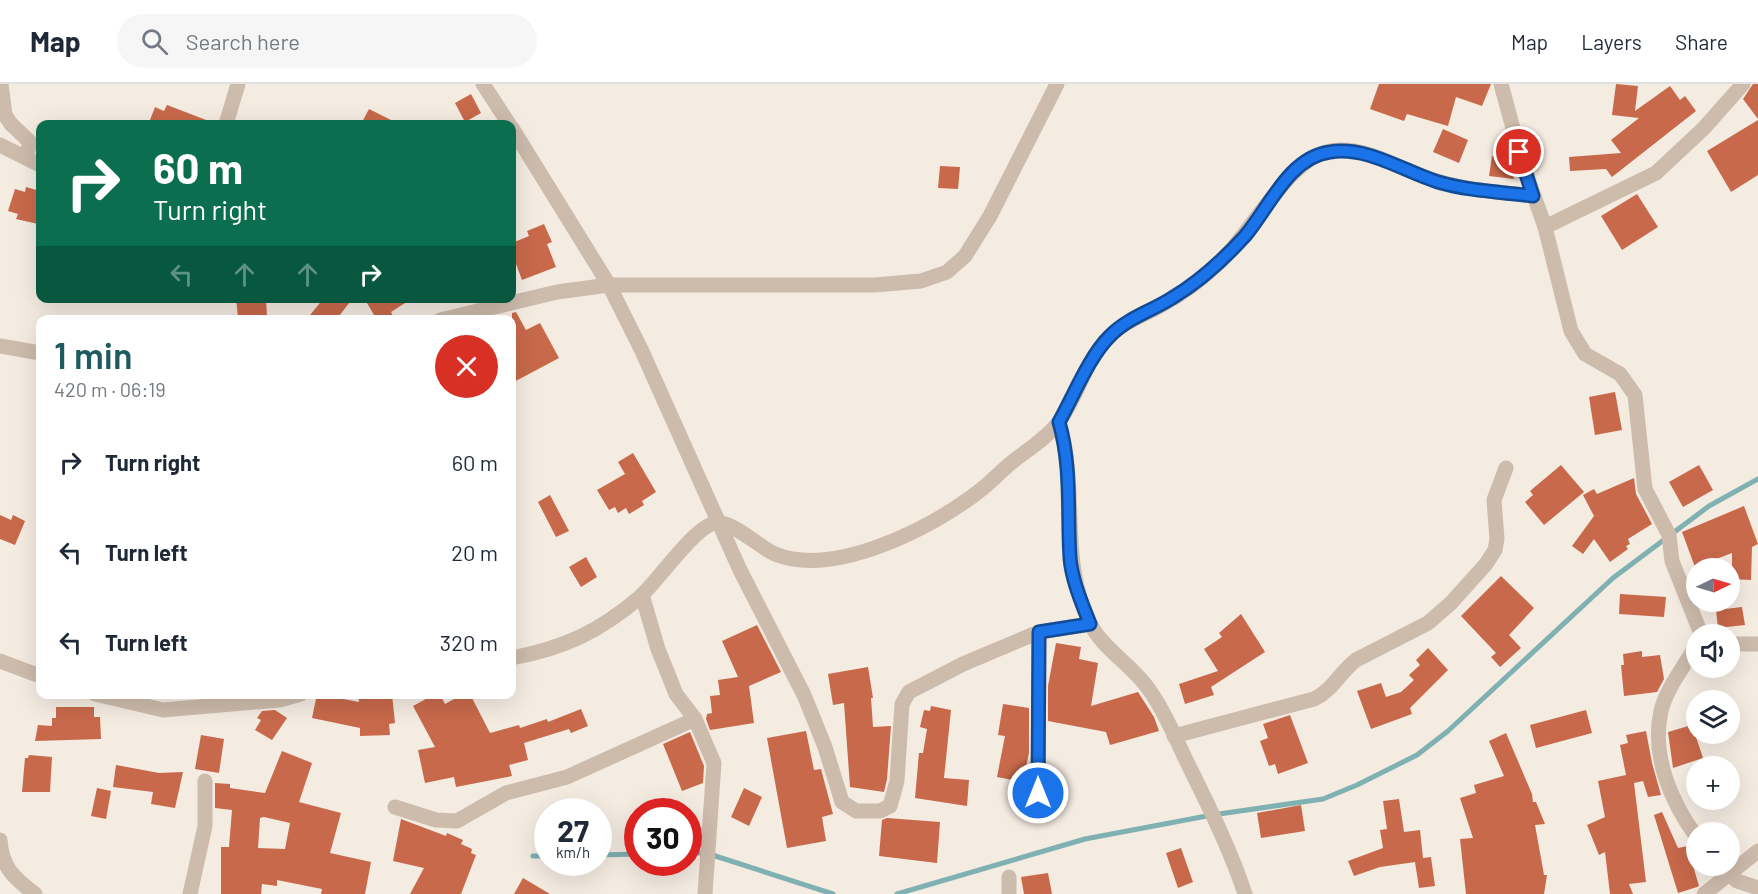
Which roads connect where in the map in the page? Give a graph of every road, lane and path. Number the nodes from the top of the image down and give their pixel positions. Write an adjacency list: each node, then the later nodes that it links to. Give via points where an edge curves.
1 (1, 84): 11 (street, via 5,115 30,142)
2 (238, 84): 7 (street)
3 (483, 84): 8 (street)
4 (1058, 84): 14 (street, via 990,216 964,256 947,272 921,281 875,285)
5 (1501, 84): 12 (street)
6 (1743, 84): 13 (street, via 1656,173)
7 (227, 120)
8 (506, 120)
9 (516, 135): 14 (street)
10 (0, 145): 11 (street)
11 (33, 161)
12 (1533, 196): 13 (street); 20 (street, via 1439,182 1345,150 1306,160 1221,261 1175,297 1110,335)
13 (1545, 227): 25 (street, via 1571,331 1585,354 1620,374 1635,395 1645,489 1669,535 1672,561)
14 (609, 285): 15 (street); 22 (street, via 683,439)
15 (516, 302)
16 (511, 303): 17 (street)
17 (461, 315)
18 (0, 346): 19 (street)
19 (36, 352)
20 (1059, 422): 22 (street, via 977,494 909,532 856,554 819,561 797,560 775,554); 24 (street, via 1069,473 1070,560)
21 (1506, 468): 36 (street, via 1494,500 1495,550 1472,582 1439,614 1344,669 1334,685 1320,696)
22 (717, 522): 23 (street, via 693,538); 26 (street, via 804,695 842,802 856,811 880,811 890,806 893,799 904,696 963,664)
23 (642, 595): 29 (street, via 585,636); 35 (street, via 676,694)
24 (1090, 624): 26 (street); 36 (street, via 1100,640 1140,676)
25 (1697, 624)
26 (1039, 632): 39 (street)
27 (1740, 644): 28 (street)
28 (1758, 644)
29 (516, 657)
30 (0, 661): 32 (street)
31 (1686, 665): 40 (street, via 1662,709 1659,733 1670,793)
32 (36, 674)
33 (116, 699): 34 (street, via 163,710)
34 (260, 699)
35 (695, 719): 38 (street, via 567,777 506,793 457,821 436,820); 50 (street, via 714,763)
36 (1174, 735): 52 (street)
37 (205, 781): 49 (street, via 205,826)
38 (395, 807)
39 (1038, 816)
40 (1688, 822)
41 (0, 849): 48 (street, via 4,866 13,878)
42 (1758, 850): 43 (street)
43 (1740, 861)
44 (1720, 876): 53 (street)
45 (1736, 876): 47 (street)
46 (1009, 877): 51 (street)
47 (1758, 888)
48 (35, 894)
49 (190, 894)
50 (705, 894)
51 (1009, 894)
52 (1245, 894)
53 (1704, 894)

